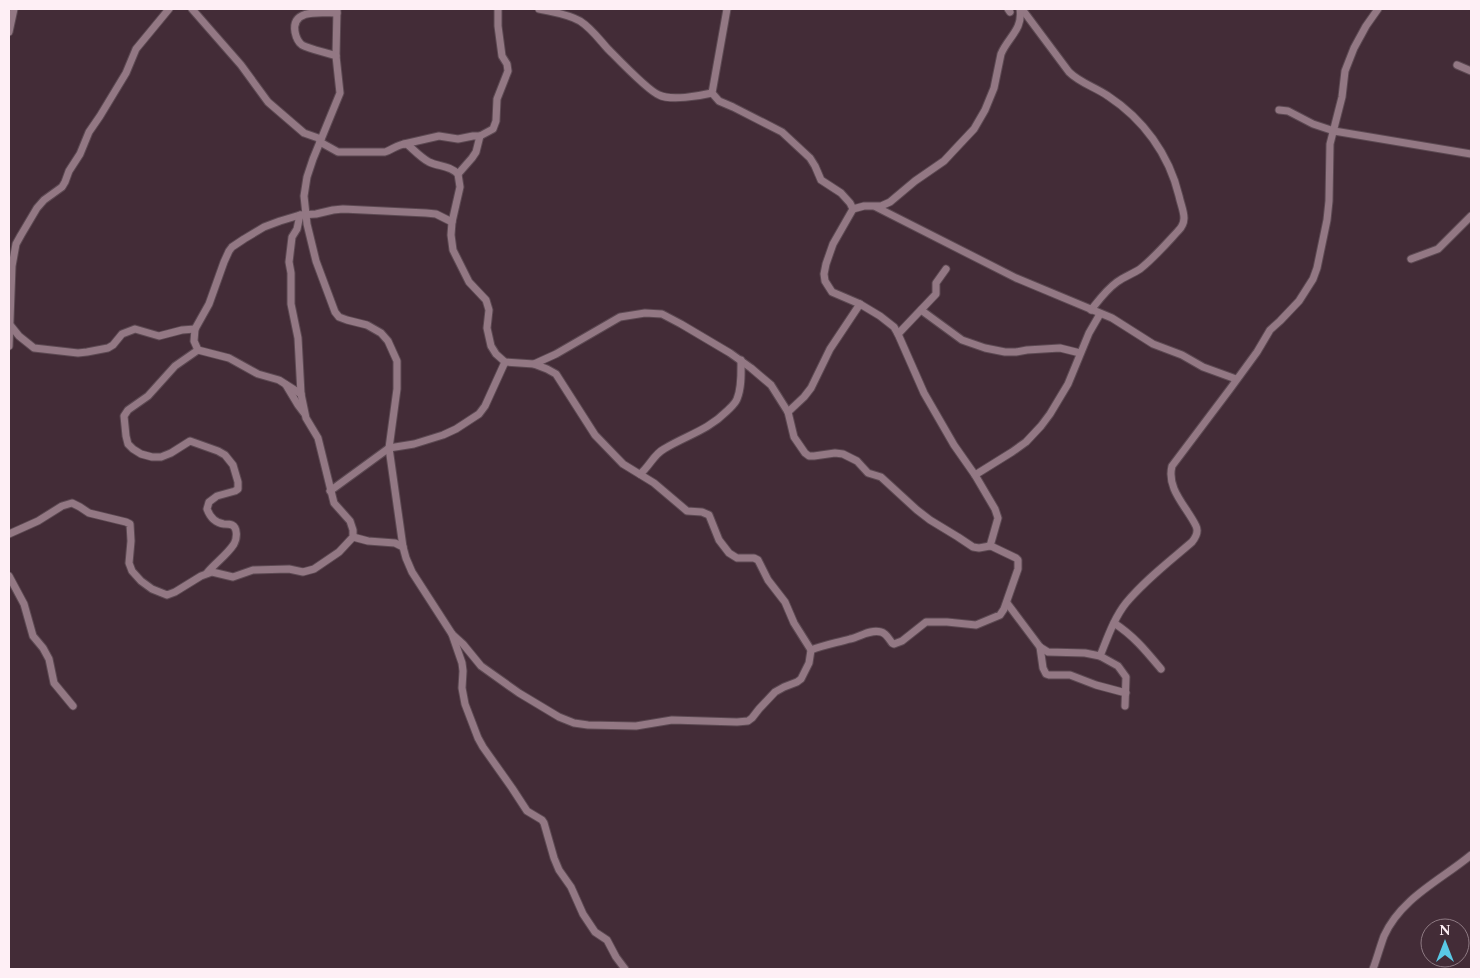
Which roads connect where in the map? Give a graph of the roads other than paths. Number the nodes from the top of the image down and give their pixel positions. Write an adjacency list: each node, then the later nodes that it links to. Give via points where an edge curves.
1 (14, 9): 10 (street)
2 (169, 9): 33 (street, via 136,49 126,73 89,132 66,182 37,208 20,235 12,266)
3 (192, 9): 18 (street, via 241,65 268,102 304,133)
4 (498, 9): 17 (street, via 502,56 508,71 497,99 494,126)
5 (539, 9): 14 (street, via 585,24 659,96)
6 (727, 9): 14 (street)
7 (1021, 9): 22 (street, via 1020,23 1003,48 994,88 974,128 939,165 890,202); 31 (street, via 1074,78 1107,96 1145,128 1172,172 1184,217 1182,226 1146,263 1115,283)
8 (1378, 9): 16 (street, via 1349,59)
9 (337, 11): 11 (street); 11 (street, via 301,15 294,24 301,44)
10 (9, 32)
11 (336, 56): 18 (street, via 340,93)
12 (1457, 65): 13 (street)
13 (1471, 71)
14 (712, 93): 23 (street, via 719,101 782,132 813,161 821,180 841,193)
15 (1279, 110): 16 (street)
16 (1334, 131): 20 (street); 42 (street, via 1330,150 1329,201 1317,268 1299,301 1270,330)
17 (480, 136): 19 (street, via 458,140 439,136); 21 (street, via 476,152)
18 (321, 140): 19 (street, via 338,152 385,152); 24 (street, via 305,183)
19 (404, 144): 21 (street, via 426,161)
20 (1471, 154)
21 (458, 174): 26 (street, via 460,186)
22 (876, 207): 23 (street); 31 (street, via 1016,278)
23 (853, 209): 29 (street, via 833,244 824,274 832,292)
24 (303, 215): 26 (street, via 343,209 436,214); 34 (street, via 264,227 232,247); 44 (street, via 292,238 289,262); 47 (street, via 335,312 339,317 381,333 393,350 397,361 397,389)
25 (1471, 216): 27 (street, via 1438,249)
26 (452, 222): 40 (street, via 453,250 470,282 486,300 491,346)
27 (1411, 259)
28 (946, 268): 30 (street, via 938,280 936,294)
29 (860, 304): 35 (street, via 894,327); 45 (street, via 830,349 811,388)
30 (921, 310): 35 (street); 38 (street, via 962,340 986,348 1006,352 1060,348)
31 (1091, 310): 32 (street)
32 (1100, 314): 38 (street); 42 (street, via 1153,344)
33 (11, 326): 34 (street, via 34,348 78,353 108,348 122,334 135,329 159,336); 36 (street)
34 (195, 329): 37 (street, via 194,341)
35 (898, 334): 49 (street, via 924,393)
36 (9, 346)
37 (198, 350): 43 (street, via 229,358 258,374); 55 (street, via 175,366 148,396 128,410 124,424 128,444 141,454 160,457 190,441 218,451 233,465 238,489 218,496 209,502 207,509 216,521 233,525 235,543)
38 (1080, 353): 49 (street, via 1068,384 1041,426 1026,442)
39 (740, 360): 41 (street, via 662,314 645,313 620,317); 45 (street, via 771,385); 48 (street, via 740,390 734,405 704,428 657,453)
40 (506, 362): 41 (street); 47 (street, via 479,414 443,435)
41 (534, 364): 48 (street, via 556,374 595,435 623,464)
42 (1236, 380): 58 (street, via 1172,466 1170,476 1174,491 1198,529 1197,535 1125,604)
43 (286, 384): 44 (street); 46 (street)
44 (301, 394): 46 (street)
45 (788, 412): 53 (street, via 794,437 809,456 843,454 857,461 868,474 881,477 917,510 973,547)
46 (305, 414): 50 (street, via 318,438)
47 (388, 448): 50 (street); 54 (street)
48 (640, 474): 61 (street, via 687,511 709,515 728,554 758,560)
49 (975, 475): 53 (street, via 998,518)
50 (330, 490): 52 (street, via 334,503 350,521)
51 (9, 534): 55 (street, via 72,503 89,513 130,524 129,563 132,571 152,589 166,595)
52 (353, 537): 54 (street); 55 (street, via 323,564 303,572 253,570 233,577)
53 (990, 546): 57 (street, via 1018,560)
54 (403, 547): 59 (street, via 412,572)
55 (206, 573)
56 (9, 576): 65 (street, via 24,604 33,636 49,658 54,684)
57 (1006, 602): 60 (street); 61 (street, via 1000,615 976,625 929,621 898,643 892,643 884,633 868,632)
58 (1114, 623): 62 (street); 63 (street, via 1139,642)
59 (452, 634): 61 (street, via 481,666 519,693 558,717 574,724 588,725 636,726 672,720 748,721 775,692 801,679 810,663); 68 (street, via 464,671 462,688 465,704 483,748 527,811 544,823 559,870 583,914)
60 (1040, 647): 62 (street, via 1048,652); 64 (street, via 1046,674 1070,675)
61 (811, 650)
62 (1100, 656): 64 (street, via 1123,671)
63 (1161, 669)
64 (1126, 693): 66 (street)
65 (73, 706)
66 (1125, 706)
67 (1471, 855): 69 (street, via 1404,908 1384,936)
68 (625, 969)
69 (1373, 969)

